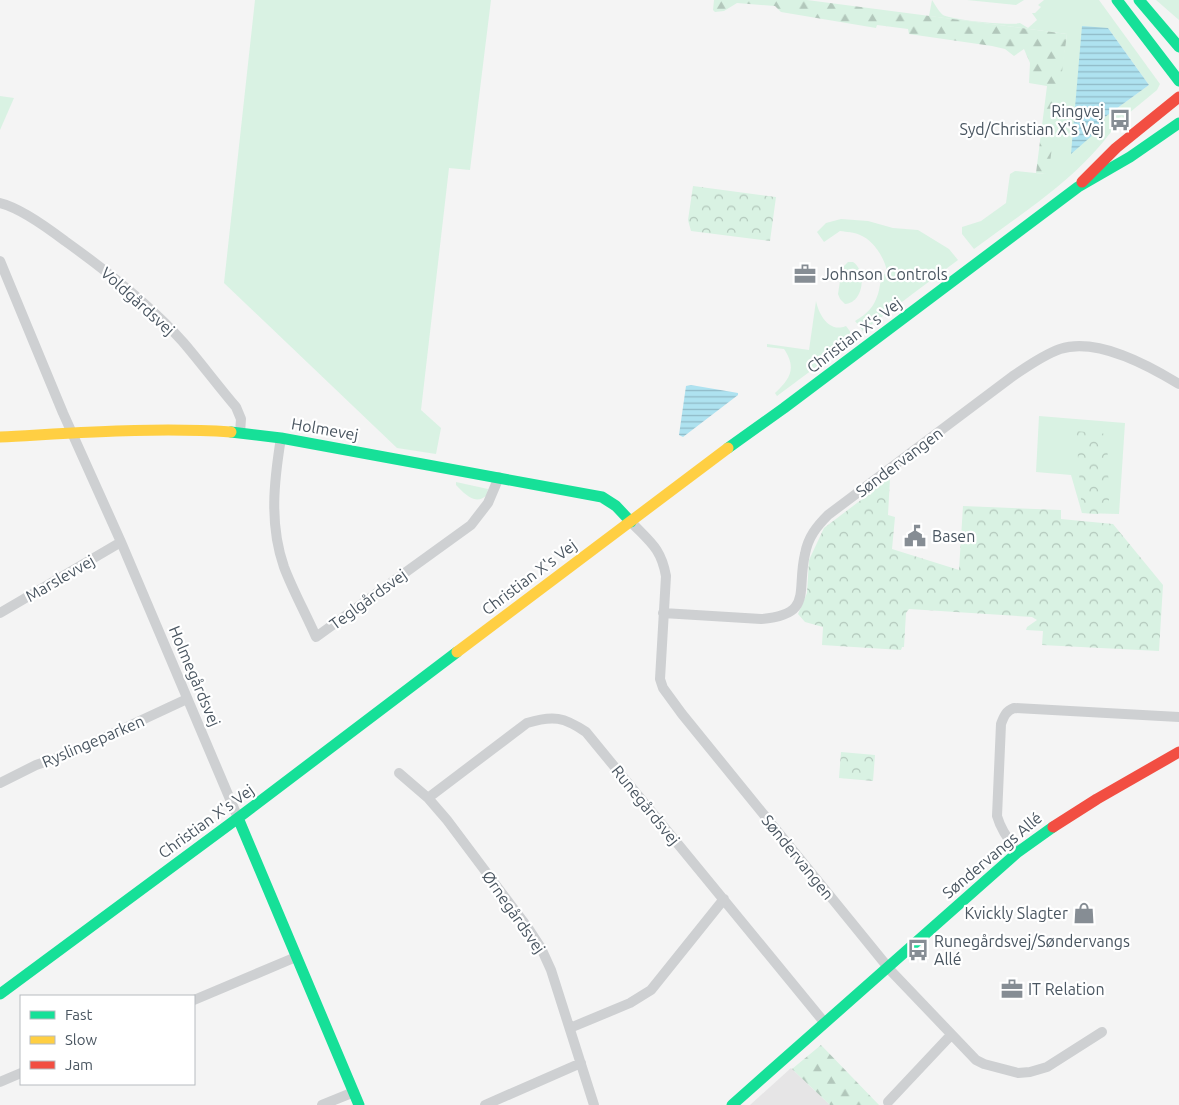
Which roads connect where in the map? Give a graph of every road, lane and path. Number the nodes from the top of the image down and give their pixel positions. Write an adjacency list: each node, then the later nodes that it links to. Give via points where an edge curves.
1 (1117, 0): 4 (street)
2 (1138, 0): 3 (street)
3 (1179, 47)
4 (1179, 81)
5 (1179, 97): 7 (street, Christian X's Vej, via 1119,144)
6 (1179, 123): 7 (street, Christian X's Vej, via 1131,157)
7 (1078, 187): 16 (street, Christian X's Vej)
8 (0, 203): 12 (street, Voldgårdsvej, via 10,205 54,232 144,304 183,342 236,407 241,419)
9 (0, 261): 11 (street, Holmegårdsvej)
10 (1179, 384): 19 (street, Søndervangen, via 1141,363 1095,348 1077,346 1043,356 816,527 805,554 802,592 788,613 761,619)
11 (72, 433): 12 (street, Holmevej, via 148,429); 13 (street, Holmevej); 17 (street, Holmegårdsvej)
12 (240, 433): 14 (street, Holmevej)
13 (0, 438)
14 (281, 438): 15 (street, Holmevej); 15 (street, Teglgårdsvej, via 273,503 275,528 284,566 316,637 470,525 488,503)
15 (499, 477): 16 (street, Holmevej, via 602,497)
16 (631, 522): 19 (street, Søndervangen, via 654,546 663,562 666,576); 26 (street, Christian X's Vej)
17 (121, 542): 18 (street, Marslevvej); 20 (street, Holmegårdsvej)
18 (0, 613)
19 (663, 613): 30 (street, Søndervangen, via 660,679 669,698)
20 (187, 699): 24 (street, Ryslingeparken); 26 (street, Holmegårdsvej)
21 (1179, 717): 27 (street, via 1008,710 1001,724 997,816 1006,838)
22 (1179, 752): 27 (street, Søndervangs Allé, via 1092,801)
23 (399, 773): 25 (street, Ørnegårdsvej)
24 (0, 783)
25 (428, 798): 28 (street, Runegårdsvej, via 527,723 542,718 558,718 586,732); 34 (street, Ørnegårdsvej, via 541,948)
26 (238, 818): 29 (street, Holmegårdsvej); 31 (street, Christian X's Vej)
27 (1018, 852): 30 (street, Søndervangs Allé)
28 (724, 899): 33 (street, Runegårdsvej); 34 (street, via 651,990 630,1003)
29 (296, 957): 32 (street); 40 (street, Holmegårdsvej)
30 (888, 967): 33 (street, Søndervangs Allé); 36 (street)
31 (0, 994)
32 (195, 1000)
33 (824, 1022): 46 (street, Søndervangs Allé)
34 (570, 1028): 37 (street, Ørnegårdsvej)
35 (1102, 1032): 36 (street, via 1047,1067 1030,1072 984,1064)
36 (951, 1035): 41 (street)
37 (581, 1063): 44 (street); 45 (street, Ørnegårdsvej)
38 (20, 1073): 39 (street)
39 (0, 1082)
40 (354, 1092): 42 (street); 43 (street, Holmegårdsvej)
41 (888, 1102)
42 (322, 1105)
43 (359, 1105)
44 (486, 1105)
45 (594, 1105)
46 (732, 1105)

